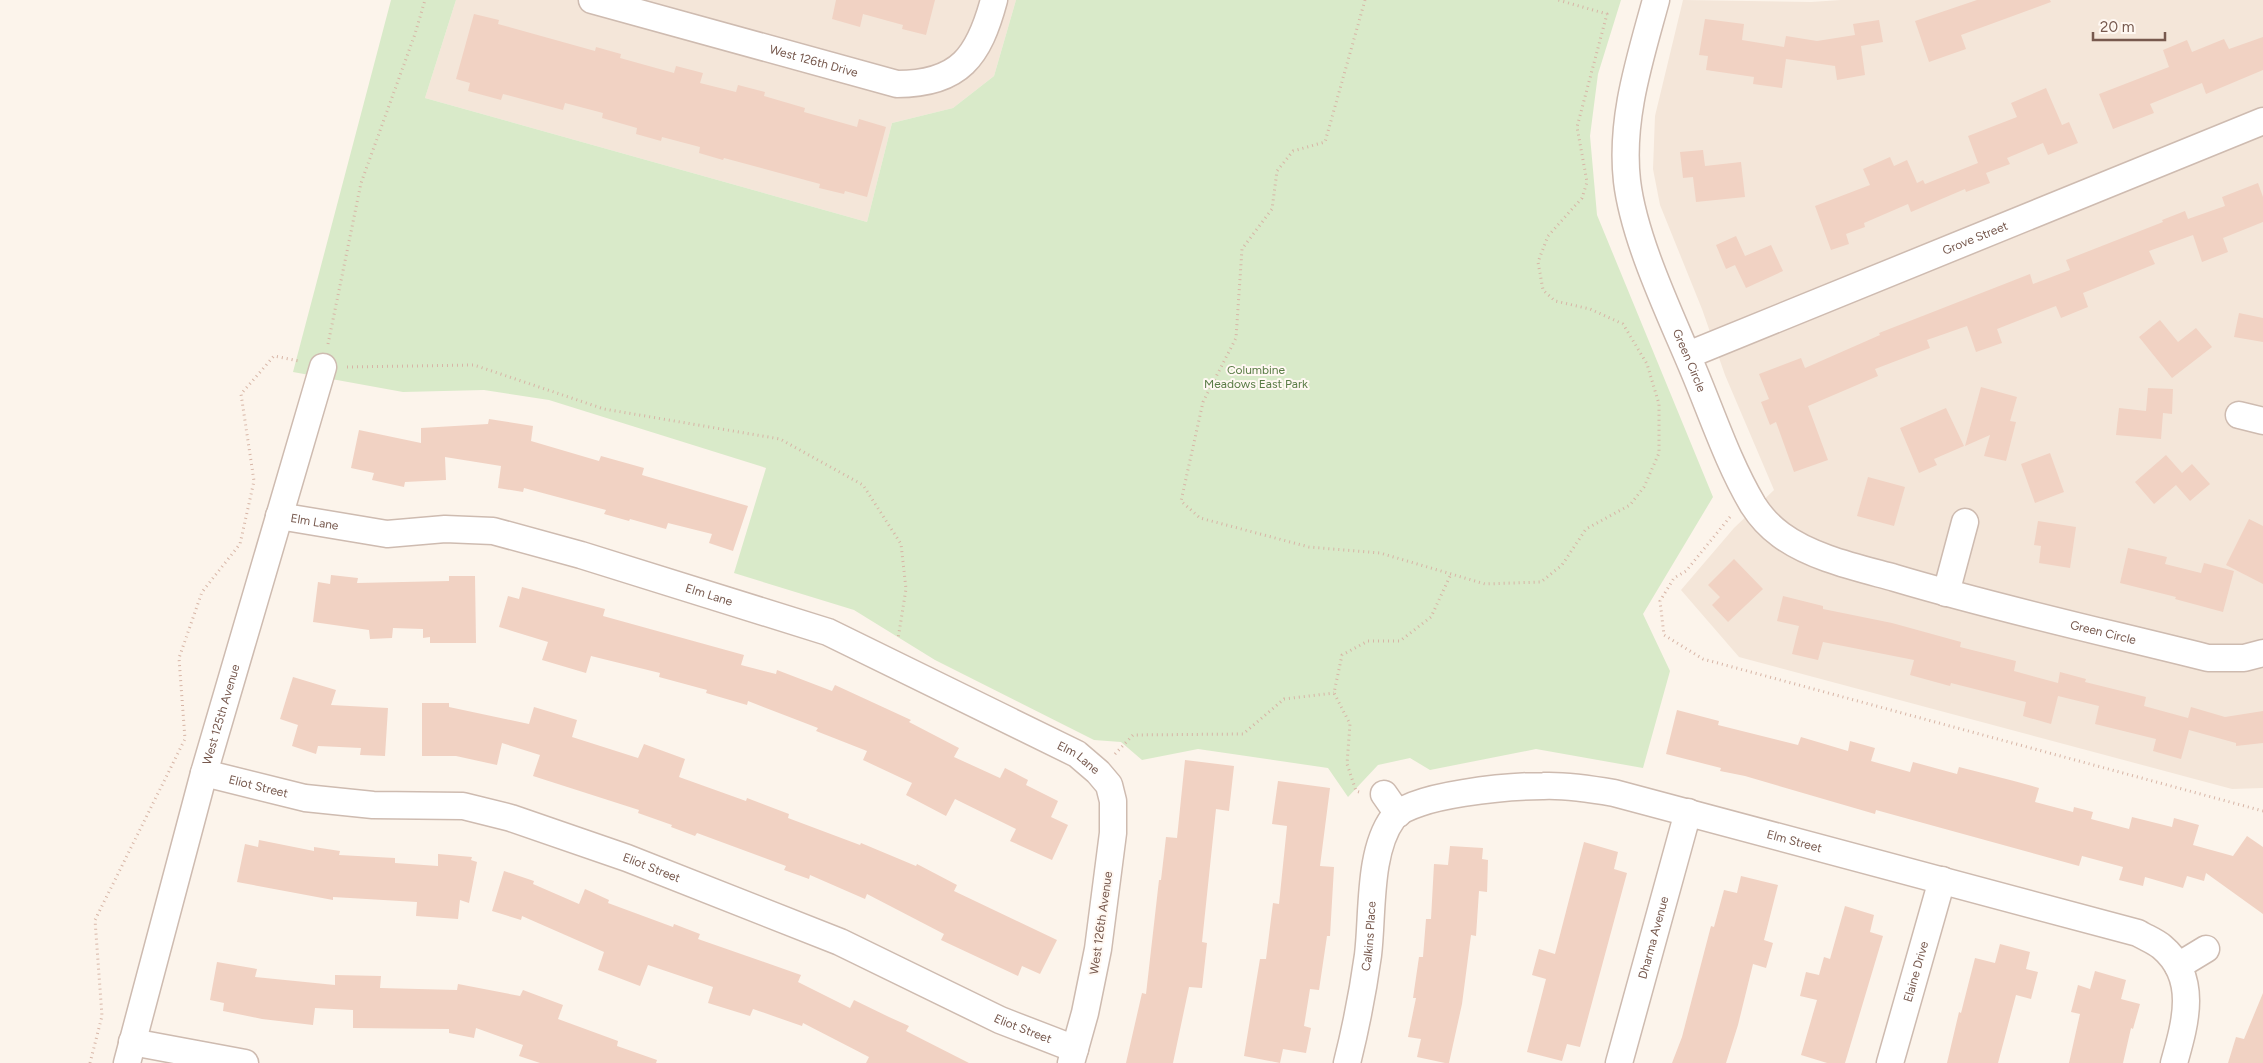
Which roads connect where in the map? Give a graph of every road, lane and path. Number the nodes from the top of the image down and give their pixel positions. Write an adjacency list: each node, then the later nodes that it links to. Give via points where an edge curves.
1 (425, 0): 9 (path, via 361,183)
2 (592, 0): 3 (street, West 126th Drive, via 897,84 919,84 958,68 973,54 986,32)
3 (994, 0)
4 (1365, 0): 13 (path, via 1325,142 1293,151 1276,171 1272,209 1242,249 1236,338 1203,402 1182,500 1200,518 1309,547 1380,553)
5 (1558, 0): 13 (path, via 1607,14 1577,127 1587,182 1582,198 1548,236 1538,262 1543,290 1555,301 1590,309 1623,324 1647,364 1660,404 1659,453 1644,487 1630,505 1586,529 1562,566 1541,582 1485,584)
6 (1656, 0): 8 (street, Green Circle, via 1628,110 1625,145 1627,181 1631,206 1651,266)
7 (2263, 121): 8 (street, Grove Street)
8 (1688, 356): 10 (street, Green Circle)
9 (323, 367): 11 (street, West 125th Avenue); 16 (path, via 474,366 604,409 780,439 863,485 901,544 906,589); 28 (path, via 274,356 241,394 254,481 240,544 202,592 179,658 185,740 95,920 102,1016)
10 (1748, 495): 14 (street, Green Circle, via 1759,514 1792,542 1835,560); 21 (path, via 1686,571 1674,578 1660,601 1664,635 1703,659)
11 (279, 516): 16 (street, Elm Lane, via 387,534 444,529 493,531 806,624); 18 (street, West 125th Avenue)
12 (1965, 522): 14 (street)
13 (1451, 574): 17 (path, via 1431,617 1400,641 1368,641 1342,654)
14 (1946, 593): 15 (street, Green Circle, via 2208,658 2244,658)
15 (2263, 653)
16 (894, 663): 19 (street, Elm Lane, via 1076,754)
17 (1334, 693): 19 (path, via 1284,699 1243,734 1133,735); 20 (path, via 1350,724 1347,764 1356,791)
18 (204, 773): 26 (street, West 125th Avenue); 27 (street, Eliot Street, via 304,798 373,805 463,806 511,818 627,858 840,942)
19 (1103, 777): 27 (street, West 126th Avenue, via 1113,801 1113,833 1098,949)
20 (1391, 804): 22 (street, Elm Street, via 1544,786 1614,793); 30 (street, Calkins Place, via 1380,848 1367,963)
21 (2263, 811)
22 (1688, 812): 23 (street, Elm Street); 31 (street, Dharma Avenue)
23 (1942, 880): 25 (street, Elm Street, via 2138,934 2162,947); 32 (street, Elaine Drive)
24 (2206, 949): 25 (street)
25 (2178, 966): 33 (street, via 2187,1001)
26 (130, 1052): 29 (street)
27 (1073, 1056)
28 (90, 1063)
29 (245, 1063)
30 (1347, 1063)
31 (1618, 1063)
32 (1890, 1063)
33 (2174, 1063)

